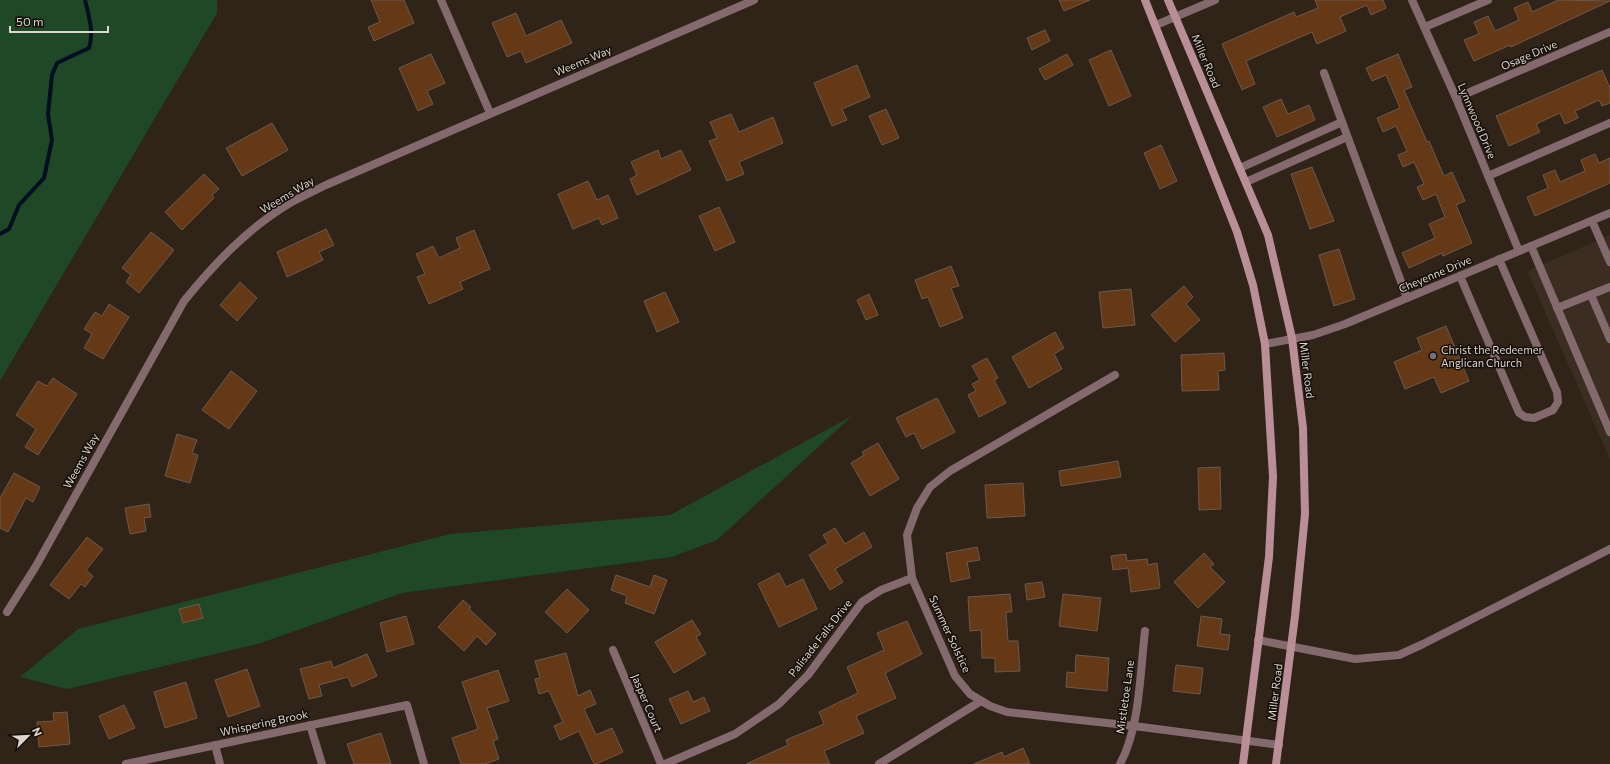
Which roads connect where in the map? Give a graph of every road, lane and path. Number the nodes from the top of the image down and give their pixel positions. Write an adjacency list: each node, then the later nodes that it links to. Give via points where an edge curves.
1 (441, 0): 14 (street)
2 (754, 0): 14 (street, Weems Way)
3 (1145, 0): 9 (main road, Miller Road)
4 (1168, 0): 8 (main road, Miller Road)
5 (1215, 0): 8 (street)
6 (1412, 0): 10 (street, Lynnwood Drive)
7 (1488, 0): 10 (street)
8 (1175, 17): 9 (street); 18 (main road, Miller Road)
9 (1156, 25): 34 (main road, Miller Road, via 1237,232 1253,285)
10 (1425, 27): 13 (street, Lynnwood Drive)
11 (1610, 32): 13 (street, Osage Drive)
12 (1324, 73): 15 (street)
13 (1456, 98): 19 (street, Lynnwood Drive)
14 (490, 113): 39 (street, Weems Way, via 290,203 234,244 184,301 36,566)
15 (1342, 122): 17 (street); 18 (street)
16 (1610, 123): 19 (street)
17 (1348, 137): 20 (street); 30 (street)
18 (1240, 168): 20 (main road, Miller Road)
19 (1488, 176): 24 (street, Lynnwood Drive)
20 (1246, 182): 32 (main road, Miller Road, via 1268,235)
21 (1610, 213): 22 (street, Cheyenne Drive)
22 (1592, 221): 23 (street, Cheyenne Drive); 26 (street)
23 (1531, 246): 24 (street, Cheyenne Drive); 31 (street)
24 (1519, 251): 25 (street, Cheyenne Drive)
25 (1499, 259): 27 (street, Cheyenne Drive); 27 (street, via 1557,392 1558,402 1553,410 1534,418 1519,413)
26 (1610, 262)
27 (1460, 276): 30 (street, Cheyenne Drive)
28 (1610, 288): 29 (street)
29 (1591, 295): 31 (street); 33 (street)
30 (1407, 298): 32 (street, Cheyenne Drive, via 1345,324 1313,335)
31 (1557, 308): 36 (street)
32 (1292, 338): 34 (street, Cheyenne Drive); 42 (main road, Miller Road, via 1303,428 1305,514)
33 (1610, 339)
34 (1265, 344): 41 (main road, Miller Road, via 1273,477 1269,557)
35 (1114, 375): 38 (street, Summer Solstice, via 950,471 930,488 916,508 907,535)
36 (1610, 432)
37 (1610, 549): 42 (street, via 1399,654 1355,659)
38 (912, 578): 44 (street, Summer Solstice, via 955,676 970,694); 55 (street, Palisade Falls Drive, via 881,590 862,602 808,675 779,704 735,734)
39 (7, 612)
40 (1145, 631): 46 (street, Mistletoe Lane)
41 (1258, 640): 42 (street); 47 (main road, Miller Road)
42 (1291, 648): 49 (main road, Miller Road)
43 (613, 650): 54 (street, Jasper Court)
44 (981, 701): 46 (street, Summer Solstice, via 1007,712); 56 (street)
45 (310, 725): 48 (street, Whispering Brook); 52 (street); 53 (street, Whispering Brook, via 407,704)
46 (1134, 726): 47 (street, Summer Solstice); 57 (street, Mistletoe Lane, via 1129,749)
47 (1245, 740): 49 (street, Summer Solstice); 58 (main road, Miller Road)
48 (215, 745): 50 (street, Whispering Brook); 51 (street)
49 (1279, 745): 59 (main road, Miller Road)
50 (126, 764)
51 (220, 764)
52 (322, 764)
53 (424, 764)
54 (661, 764)
55 (665, 764)
56 (879, 764)
57 (1120, 764)
58 (1243, 764)
59 (1276, 764)

